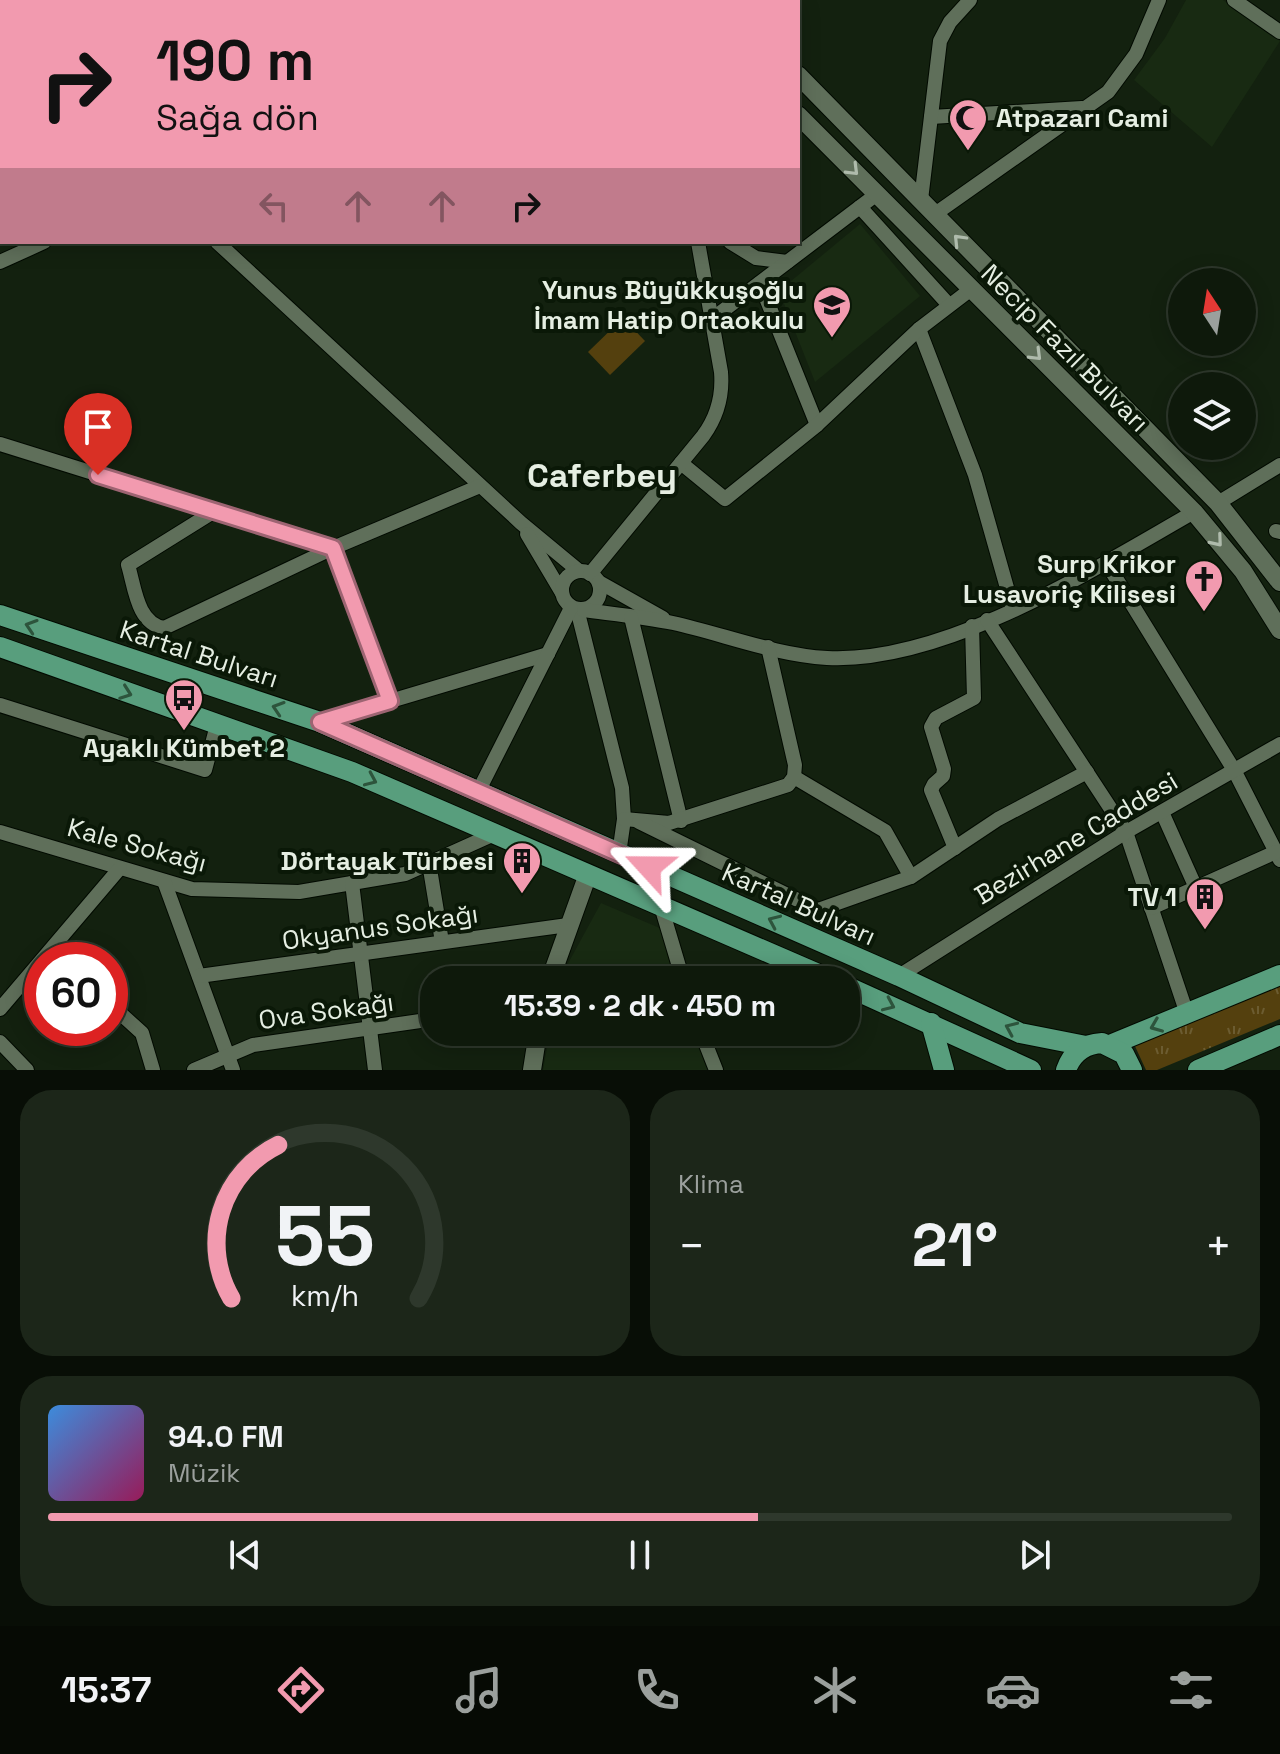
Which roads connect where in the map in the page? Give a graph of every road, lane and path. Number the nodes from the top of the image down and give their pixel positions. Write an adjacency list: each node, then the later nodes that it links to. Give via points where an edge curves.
1 (970, 0): 8 (street, via 940,41)
2 (1159, 0): 6 (street, via 1128,67 1108,92)
3 (1234, 0): 4 (street)
4 (1280, 32)
5 (800, 77): 10 (street, Necip Fazıl Bulvarı)
6 (1085, 108): 8 (street); 12 (street)
7 (800, 117): 9 (street, Necip Fazıl Bulvarı, one-way to 9)
8 (931, 117): 10 (street)
9 (877, 194): 11 (street); 20 (street, Necip Fazıl Bulvarı)
10 (921, 200): 12 (street, Necip Fazıl Bulvarı)
11 (860, 207): 18 (street); 21 (street)
12 (935, 214): 29 (street, Necip Fazıl Bulvarı, one-way to 12)
13 (40, 244): 17 (street)
14 (219, 244): 28 (street)
15 (698, 244): 22 (street)
16 (733, 244): 18 (street, via 756,258)
17 (0, 262)
18 (787, 262): 19 (street)
19 (760, 283): 22 (street); 24 (street)
20 (970, 290): 21 (street); 31 (street, Necip Fazıl Bulvarı, one-way to 31)
21 (949, 305): 23 (street)
22 (712, 319): 26 (street, via 720,402 709,428)
23 (919, 329): 24 (street); 39 (street, via 975,475)
24 (817, 425): 26 (street, via 725,499)
25 (0, 444): 30 (street)
26 (681, 463): 35 (street)
27 (1280, 465): 29 (street)
28 (480, 486): 32 (street); 33 (street)
29 (1218, 503): 36 (street, Necip Fazıl Bulvarı)
30 (213, 512): 33 (street); 33 (street, via 128,565 141,610 152,624 164,628)
31 (1194, 512): 34 (street); 45 (street, Necip Fazıl Bulvarı, one-way to 45, via 1243,571)
32 (521, 523): 35 (street); 37 (street)
33 (333, 548): 49 (street)
34 (1106, 562): 39 (street); 54 (street)
35 (589, 576): 37 (street, via 564,581); 38 (street, via 598,600); 43 (street)
36 (1280, 582)
37 (562, 593): 38 (street)
38 (577, 609): 41 (street); 48 (street); 59 (street)
39 (1013, 609): 42 (street)
40 (0, 615): 51 (main road, Kartal Bulvarı, one-way to 40)
41 (631, 617): 43 (street); 60 (street)
42 (987, 620): 44 (street); 55 (street)
43 (670, 622): 47 (street)
44 (972, 626): 47 (street, via 855,658 806,656); 65 (street, via 974,698 936,718 931,727 944,769 931,793)
45 (1280, 630)
46 (0, 647): 52 (main road, one-way to 52)
47 (768, 647): 56 (street)
48 (548, 654): 49 (street); 57 (street)
49 (390, 701): 51 (street)
50 (0, 705): 52 (street, via 205,770)
51 (320, 722): 57 (main road, Kartal Bulvarı)
52 (217, 725): 63 (main road, one-way to 63, via 352,772)
53 (1280, 744): 54 (street, Bezirhane Caddesi)
54 (1234, 770): 58 (street, Bezirhane Caddesi); 64 (street)
55 (1087, 772): 62 (street); 65 (street)
56 (794, 777): 60 (street, via 784,788); 70 (street, via 885,831)
57 (478, 792): 66 (main road, Kartal Bulvarı)
58 (1162, 812): 62 (street, Bezirhane Caddesi); 73 (street)
59 (631, 820): 60 (street); 66 (street); 70 (street, via 818,910)
60 (681, 821)
61 (0, 832): 68 (street, Kale Sokağı)
62 (1126, 832): 75 (street); 85 (street, Bezirhane Caddesi)
63 (494, 834): 67 (street, Kale Sokağı); 69 (main road)
64 (1276, 847): 73 (street)
65 (955, 848): 70 (street)
66 (619, 854): 85 (main road, Kartal Bulvarı, one-way to 66)
67 (429, 863): 72 (street, Kale Sokağı, via 405,874); 78 (street)
68 (120, 868): 71 (street, Kale Sokağı); 77 (street)
69 (588, 874): 74 (main road); 76 (street)
70 (911, 877)
71 (164, 881): 72 (street, Kale Sokağı, via 192,889 299,892); 84 (street)
72 (352, 883): 79 (street)
73 (1196, 888): 75 (street)
74 (661, 906): 81 (street); 82 (main road)
75 (1151, 908): 89 (street)
76 (568, 925): 78 (street, Okyanus Sokağı); 80 (street)
77 (56, 942)
78 (442, 942): 79 (street, Okyanus Sokağı)
79 (362, 953): 84 (street, Okyanus Sokağı); 93 (street)
80 (555, 966)
81 (679, 966)
82 (800, 966)
83 (1280, 975): 89 (main road)
84 (199, 976): 100 (street)
85 (899, 976): 99 (main road, Kartal Bulvarı, one-way to 85, via 1020,1033)
86 (24, 980): 88 (street)
87 (860, 992): 92 (main road, one-way to 92)
88 (0, 1009)
89 (1187, 1014): 96 (main road, one-way to 96)
90 (128, 1020): 103 (street, via 142,1033)
91 (420, 1021): 93 (street, Ova Sokağı)
92 (931, 1023): 108 (main road); 109 (main road)
93 (371, 1028): 100 (street, Ova Sokağı, via 253,1045); 105 (street)
94 (1280, 1035): 101 (main road)
95 (0, 1042): 102 (street)
96 (1110, 1045): 99 (main road, Kartal Bulvarı); 111 (main road, via 1124,1054)
97 (536, 1046): 106 (street)
98 (707, 1046): 107 (street)
99 (1086, 1046): 110 (main road)
100 (231, 1064): 104 (street, Ova Sokağı)
101 (1226, 1065): 112 (main road)
102 (27, 1070)
103 (153, 1070)
104 (194, 1070)
105 (375, 1070)
106 (532, 1070)
107 (716, 1070)
108 (944, 1070)
109 (1031, 1070)
110 (1066, 1070)
111 (1132, 1070)
112 (1198, 1070)

